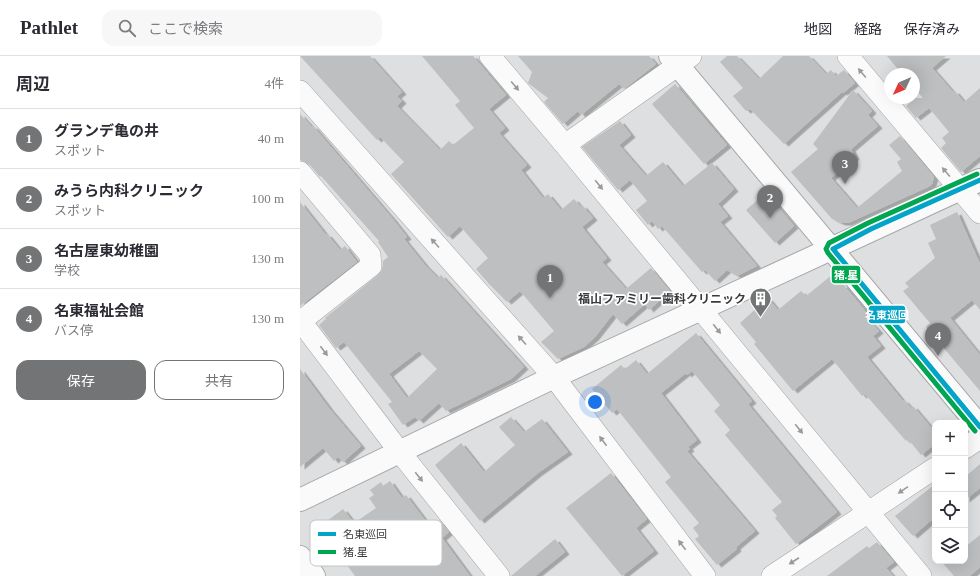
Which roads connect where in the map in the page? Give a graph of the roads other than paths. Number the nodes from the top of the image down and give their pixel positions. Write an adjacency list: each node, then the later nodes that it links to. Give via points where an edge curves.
1 (490, 56): 5 (street, one-way to 5)
2 (848, 56): 8 (street, one-way to 2)
3 (680, 59): 5 (street); 10 (street)
4 (300, 91): 13 (street, one-way to 4)
5 (565, 145): 11 (street, one-way to 11)
6 (300, 172): 12 (street, via 370,255 372,266)
7 (980, 180): 8 (street)
8 (959, 189): 9 (street); 10 (street)
9 (980, 213)
10 (833, 249): 11 (street); 14 (street)
11 (701, 309): 13 (street); 20 (street, one-way to 20)
12 (300, 321): 17 (street, one-way to 17)
13 (554, 377): 17 (street); 24 (street, one-way to 13)
14 (980, 427)
15 (980, 438): 16 (street)
16 (968, 446)
17 (399, 451): 19 (street); 23 (street, one-way to 23)
18 (932, 470): 20 (street, one-way to 20)
19 (300, 500)
20 (868, 513): 25 (street, one-way to 25); 26 (street)
21 (300, 557): 22 (street)
22 (314, 576)
23 (499, 576)
24 (705, 576)
25 (772, 576)
26 (921, 576)

